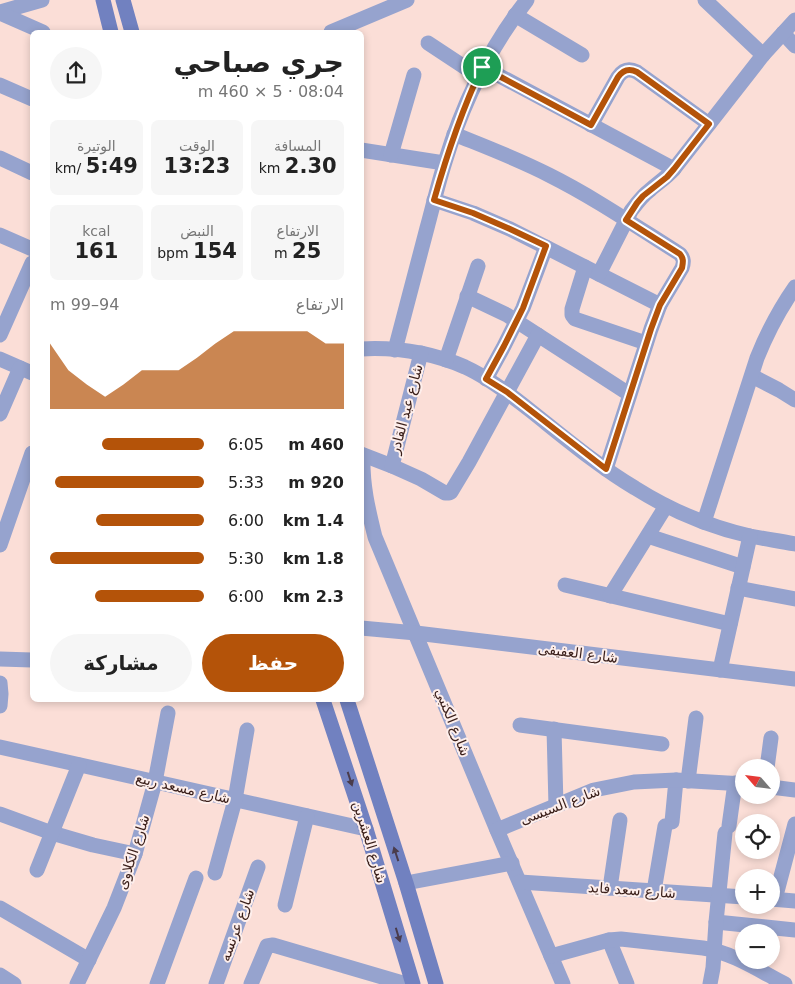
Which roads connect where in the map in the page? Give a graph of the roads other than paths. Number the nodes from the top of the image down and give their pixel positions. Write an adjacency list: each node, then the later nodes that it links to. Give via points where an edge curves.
1 (42, 0): 7 (street)
2 (103, 0): 12 (main road)
3 (123, 0): 10 (main road)
4 (407, 0): 13 (street)
5 (527, 0): 8 (street)
6 (706, 0): 18 (street)
7 (0, 13): 11 (street)
8 (515, 16): 17 (street); 19 (street)
9 (795, 20): 14 (street)
10 (131, 28)
11 (38, 30)
12 (110, 30)
13 (336, 30)
14 (783, 32): 16 (street); 18 (street)
15 (428, 43): 19 (street)
16 (795, 46)
17 (582, 55)
18 (763, 55): 23 (street)
19 (480, 72): 24 (street); 25 (street)
20 (414, 75): 27 (street)
21 (0, 85): 22 (street)
22 (30, 98)
23 (709, 124): 24 (street, via 632,69 621,72); 30 (street)
24 (591, 125): 30 (street)
25 (454, 134): 29 (street); 33 (street, via 548,174)
26 (364, 150): 27 (street)
27 (391, 154): 29 (street)
28 (0, 158): 31 (street)
29 (444, 163): 32 (street)
30 (674, 169): 33 (street, via 643,196)
31 (30, 172)
32 (434, 200): 35 (street, via 473,213); 48 (street)
33 (626, 220): 39 (street); 42 (street, via 683,258 682,268)
34 (0, 235): 36 (street)
35 (546, 246): 39 (street); 43 (street)
36 (30, 248)
37 (478, 266): 41 (street)
38 (30, 268): 44 (street)
39 (592, 270): 42 (street); 46 (street, via 572,315 575,319)
40 (795, 287): 53 (street, via 767,334)
41 (467, 296): 43 (street); 51 (street)
42 (660, 305): 46 (street)
43 (517, 321): 45 (street); 54 (street)
44 (0, 335)
45 (538, 335): 55 (street); 56 (street)
46 (646, 343): 56 (street)
47 (364, 349): 48 (street)
48 (395, 350): 49 (street)
49 (421, 353): 51 (street); 61 (street, شارع عبد القادر)
50 (0, 359): 52 (street)
51 (446, 360): 54 (street)
52 (26, 371): 58 (street)
53 (752, 376): 57 (street); 65 (street)
54 (486, 379): 55 (street)
55 (507, 392): 61 (street, via 453,490 445,493); 62 (street)
56 (629, 394): 62 (street)
57 (795, 400)
58 (0, 414)
59 (364, 456): 61 (street)
60 (30, 459): 69 (street)
61 (392, 466)
62 (606, 469): 64 (street)
63 (364, 487): 77 (street, شارع الكتبي, via 375,537)
64 (666, 506): 65 (street); 66 (street)
65 (704, 522): 67 (street)
66 (648, 536): 70 (street); 73 (street)
67 (750, 536): 68 (street); 70 (street)
68 (795, 544)
69 (0, 545)
70 (743, 567): 72 (street)
71 (565, 585): 73 (street)
72 (738, 588): 74 (street); 75 (street)
73 (610, 596): 75 (street)
74 (795, 599)
75 (730, 624): 80 (street)
76 (364, 628): 77 (street, شارع العفيفى)
77 (416, 633): 80 (street, شارع العفيفى); 111 (street, شارع الكتبي)
78 (0, 659): 79 (street)
79 (30, 660)
80 (720, 670): 81 (street, شارع العفيفى)
81 (795, 679)
82 (0, 683): 85 (street)
83 (325, 702): 94 (main road, شارع العشرين)
84 (348, 702): 92 (main road, شارع العشرين)
85 (0, 706)
86 (168, 713): 99 (street, شارع الكلاوى)
87 (696, 718): 98 (street)
88 (520, 725): 89 (street)
89 (554, 729): 93 (street); 105 (street)
90 (247, 730): 103 (street)
91 (772, 738): 96 (street)
92 (360, 739): 94 (main road); 121 (main road, شارع العشرين, one-way to 92)
93 (662, 744)
94 (339, 745): 110 (main road, شارع العشرين, one-way to 110)
95 (0, 747): 97 (street, شارع مسعد ربيع)
96 (768, 759)
97 (79, 765): 99 (street, شارع مسعد ربيع); 112 (street)
98 (682, 780): 100 (street, شارع السيسى); 105 (street, شارع السيسى, via 634,782 594,790); 123 (street)
99 (155, 782): 103 (street, شارع مسعد ربيع); 113 (street, شارع الكلاوى)
100 (735, 784)
101 (780, 788): 102 (street)
102 (795, 790)
103 (235, 800): 107 (street, شارع مسعد ربيع); 117 (street)
104 (735, 802): 124 (street, via 727,830)
105 (556, 806): 111 (street, شارع السيسى)
106 (0, 814): 112 (street)
107 (307, 816): 110 (street, شارع مسعد ربيع); 128 (street)
108 (620, 820): 122 (street)
109 (795, 824): 118 (street)
110 (366, 829): 143 (main road, شارع العشرين, one-way to 143)
111 (497, 830): 114 (street, شارع الكتبي)
112 (52, 833): 113 (street); 116 (street)
113 (135, 854): 135 (street, شارع الكلاوى)
114 (512, 863): 120 (street, شارع الكتبي); 121 (street)
115 (258, 867): 140 (street, شارع عرنسه)
116 (37, 870)
117 (215, 873)
118 (780, 875)
119 (196, 878): 139 (street)
120 (520, 882): 122 (street, شارع سعد فايد); 134 (street, شارع الكتبي)
121 (406, 883): 144 (main road, شارع العشرين)
122 (610, 888): 123 (street, شارع سعد فايد)
123 (654, 891): 124 (street, شارع سعد فايد)
124 (719, 896): 125 (street, شارع سعد فايد); 130 (street)
125 (735, 897)
126 (780, 900): 127 (street)
127 (795, 901)
128 (284, 905)
129 (0, 908): 135 (street)
130 (716, 922): 131 (street); 133 (street)
131 (795, 930)
132 (609, 940): 133 (street); 134 (street); 146 (street)
133 (714, 950): 147 (street); 148 (street)
134 (551, 956): 145 (street, شارع الكتبي)
135 (89, 960): 138 (street, شارع الكلاوى)
136 (0, 975): 137 (street)
137 (14, 984)
138 (77, 984)
139 (157, 984)
140 (216, 984)
141 (251, 984): 142 (street, via 270,945)
142 (406, 984)
143 (413, 984)
144 (436, 984)
145 (563, 984)
146 (627, 984)
147 (710, 984)
148 (785, 984)

